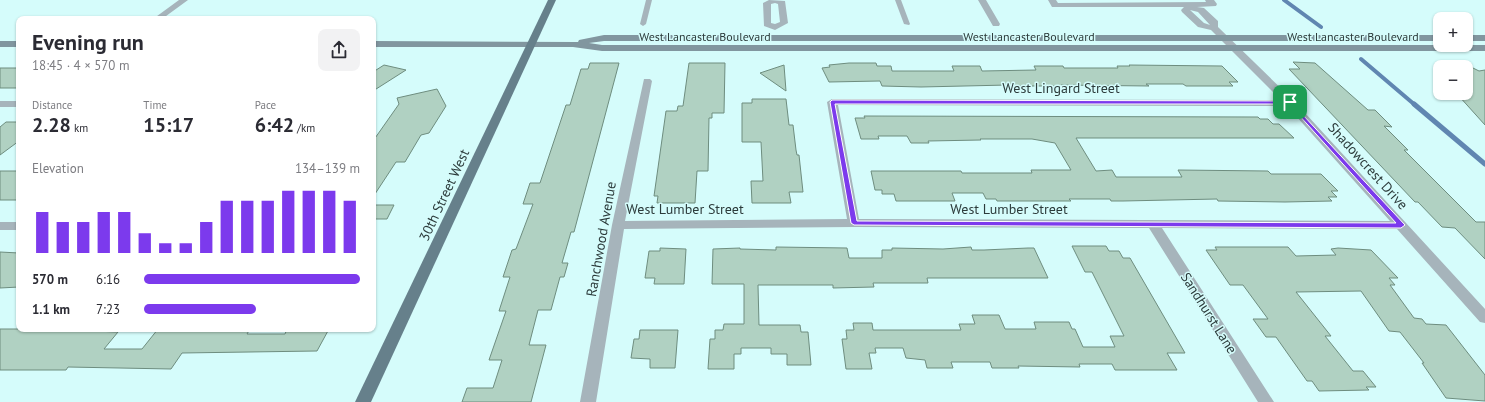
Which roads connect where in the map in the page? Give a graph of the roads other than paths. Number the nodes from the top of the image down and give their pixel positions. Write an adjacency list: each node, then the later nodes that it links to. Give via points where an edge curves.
1 (184, 0): 10 (street)
2 (552, 0): 23 (main road, 30th Street West)
3 (649, 0): 11 (lane)
4 (775, 0): 14 (street, via 782,3 784,23); 14 (street, via 767,3 767,24)
5 (898, 0): 12 (lane)
6 (982, 0): 13 (street)
7 (1052, 0): 9 (street, via 1055,5)
8 (1209, 0): 9 (street, via 1214,4)
9 (1187, 6): 16 (street, Shadowcrest Drive, via 1201,10 1215,23 1214,28)
10 (161, 16)
11 (643, 24)
12 (908, 24)
13 (996, 24)
14 (775, 27): 15 (street)
15 (774, 38): 16 (street, West Lancaster Boulevard); 24 (street, West Lancaster Boulevard, via 604,38)
16 (1224, 38): 17 (street, West Lancaster Boulevard); 25 (street, Shadowcrest Drive)
17 (1433, 38)
18 (1473, 38): 19 (street)
19 (1485, 38)
20 (0, 44): 21 (street)
21 (16, 44)
22 (376, 44): 23 (street, West Lancaster Boulevard)
23 (531, 44): 24 (street, West Lancaster Boulevard); 38 (main road, 30th Street West)
24 (573, 44): 25 (street, West Lancaster Boulevard, via 602,48)
25 (1235, 48): 26 (street, West Lancaster Boulevard); 28 (street, Shadowcrest Drive)
26 (1485, 48)
27 (647, 81): 33 (street, Ranchwood Avenue)
28 (1290, 102): 31 (street, West Lingard Street, via 832,102); 34 (street, Shadowcrest Drive)
29 (0, 104): 30 (street)
30 (16, 104)
31 (854, 223): 32 (street, West Lumber Street); 33 (street, West Lumber Street)
32 (1153, 224): 34 (street, West Lumber Street); 40 (street, Sandhurst Lane)
33 (618, 225): 39 (street, Ranchwood Avenue)
34 (1401, 225): 37 (street, Shadowcrest Drive)
35 (0, 226): 36 (street)
36 (16, 226)
37 (1485, 318)
38 (363, 402)
39 (588, 402)
40 (1266, 402)

